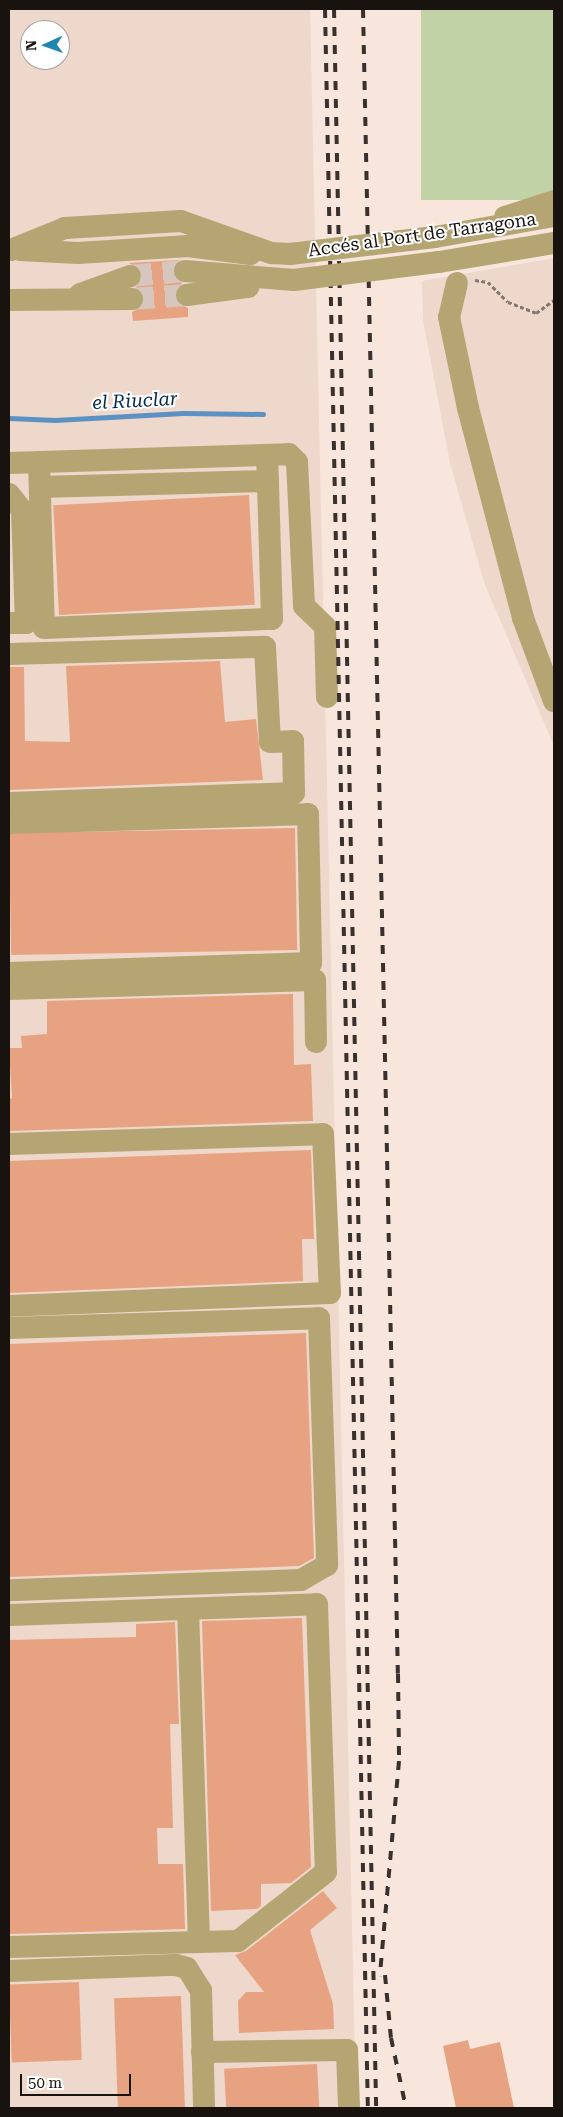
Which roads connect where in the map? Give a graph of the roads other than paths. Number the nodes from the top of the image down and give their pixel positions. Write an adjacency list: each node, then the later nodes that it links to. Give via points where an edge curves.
1 (554, 201): 3 (street, bridge)
2 (554, 216): 3 (street, Accés al Port de Tarragona, bridge)
3 (456, 234): 5 (street, Accés al Port de Tarragona, bridge, via 290,254 272,253 181,221 65,228)
4 (554, 243): 8 (street, Accés al Port de Tarragona, bridge, via 440,262)
5 (10, 250)
6 (185, 271): 8 (street, Accés al Port de Tarragona)
7 (130, 276): 13 (street)
8 (294, 280): 10 (street, Accés al Port de Tarragona)
9 (457, 283): 23 (street, via 449,317 468,408 523,618)
10 (187, 294)
11 (132, 299): 13 (street)
12 (9, 300): 13 (street)
13 (60, 301)
14 (267, 455): 15 (street); 17 (street); 22 (street, via 289,454 297,462 304,606 325,626)
15 (39, 462): 16 (street); 18 (street)
16 (9, 463)
17 (268, 481): 18 (street); 18 (street, via 272,619 44,628)
18 (40, 487)
19 (9, 494): 20 (street, via 22,510 26,622)
20 (9, 623)
21 (9, 654): 24 (street, via 265,647 270,742 293,741 294,793)
22 (327, 697)
23 (554, 701)
24 (9, 803)
25 (9, 823): 26 (street, via 308,814 311,963)
26 (9, 973)
27 (9, 989): 28 (street, via 315,980)
28 (316, 1042)
29 (9, 1144): 30 (street, via 323,1134 330,1293)
30 (9, 1306)
31 (9, 1328): 32 (street, via 319,1318 327,1565 301,1580)
32 (9, 1590)
33 (188, 1609): 34 (street); 35 (street); 35 (street, via 317,1604 326,1872 238,1942)
34 (9, 1615)
35 (199, 1942): 36 (street)
36 (13, 1947): 37 (street)
37 (14, 1970): 38 (street, via 176,1965 187,1968 196,1977 201,1990)
38 (202, 2052): 39 (street); 40 (street, via 347,2050)
39 (204, 2108)
40 (348, 2108)

